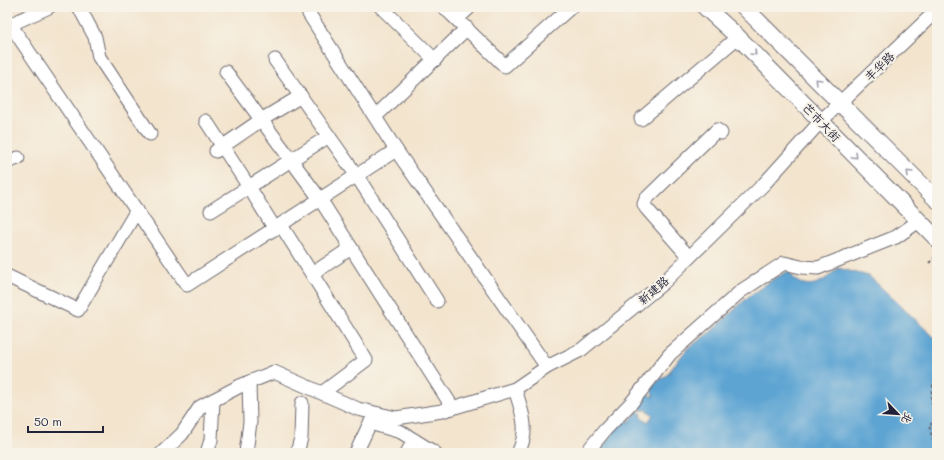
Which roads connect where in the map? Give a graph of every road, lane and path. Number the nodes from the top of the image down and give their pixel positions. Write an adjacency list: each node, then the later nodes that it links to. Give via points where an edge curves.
1 (49, 7): 12 (street)
2 (79, 7): 25 (street, via 95,37 99,57)
3 (381, 7): 15 (street)
4 (444, 7): 11 (street)
5 (470, 7): 11 (street)
6 (571, 7): 11 (street, via 505,66)
7 (705, 7): 13 (main road, 芒市大街)
8 (744, 7): 18 (main road, one-way to 8)
9 (937, 10): 18 (street, 丰华路)
10 (309, 14): 28 (street)
11 (462, 24): 15 (street)
12 (8, 25): 34 (street)
13 (738, 36): 20 (street); 23 (main road, 芒市大街, one-way to 23)
14 (276, 60): 17 (street)
15 (435, 60): 19 (street)
16 (226, 72): 21 (street)
17 (301, 96): 21 (street); 26 (street)
18 (840, 103): 23 (street, 丰华路); 33 (main road, one-way to 18)
19 (380, 113)
20 (641, 119)
21 (261, 120): 27 (street); 29 (street)
22 (206, 121): 27 (street)
23 (821, 121): 36 (main road, 芒市大街, one-way to 36); 41 (street, 新建路, via 764,184)
24 (721, 133): 41 (street, via 717,130 646,199 644,204)
25 (150, 134)
26 (329, 136): 29 (street); 30 (street)
27 (219, 149): 31 (street)
28 (396, 150): 30 (street); 46 (street)
29 (291, 160): 31 (street); 32 (street)
30 (357, 176): 32 (street); 45 (street)
31 (249, 186): 35 (street); 37 (street)
32 (320, 199): 37 (street); 39 (street)
33 (937, 200)
34 (137, 210): 37 (street, via 188,285); 44 (street, via 78,310)
35 (211, 211)
36 (919, 221): 38 (main road, 芒市大街); 64 (street, via 896,237 818,268 784,262 741,291 670,354)
37 (278, 227): 43 (street)
38 (937, 239)
39 (351, 248): 43 (street); 53 (street)
40 (937, 255): 42 (path)
41 (689, 256): 46 (street, 新建路, via 663,283 581,350)
42 (929, 263)
43 (312, 274): 50 (street, via 366,360)
44 (7, 276)
45 (437, 301)
46 (548, 367): 49 (street, 新建路)
47 (937, 373): 54 (path, via 931,398)
48 (249, 382): 50 (street, 新建路, via 274,372); 51 (street, 新建路); 58 (street, via 250,422)
49 (515, 389): 53 (street, 新建路); 63 (street, via 525,420 523,444)
50 (322, 393): 53 (street, 新建路, via 358,409 396,418)
51 (213, 400): 56 (street, 新建路, via 200,407 182,434); 57 (street, via 211,440)
52 (302, 403): 59 (street, via 301,438)
53 (453, 408)
54 (937, 421): 65 (path, via 929,425 934,444)
55 (414, 440): 60 (street, via 401,432 370,423); 61 (street); 62 (street)
56 (162, 453)
57 (207, 453)
58 (246, 453)
59 (297, 453)
60 (356, 453)
61 (407, 453)
62 (435, 453)
63 (518, 453)
64 (588, 453)
65 (933, 453)

